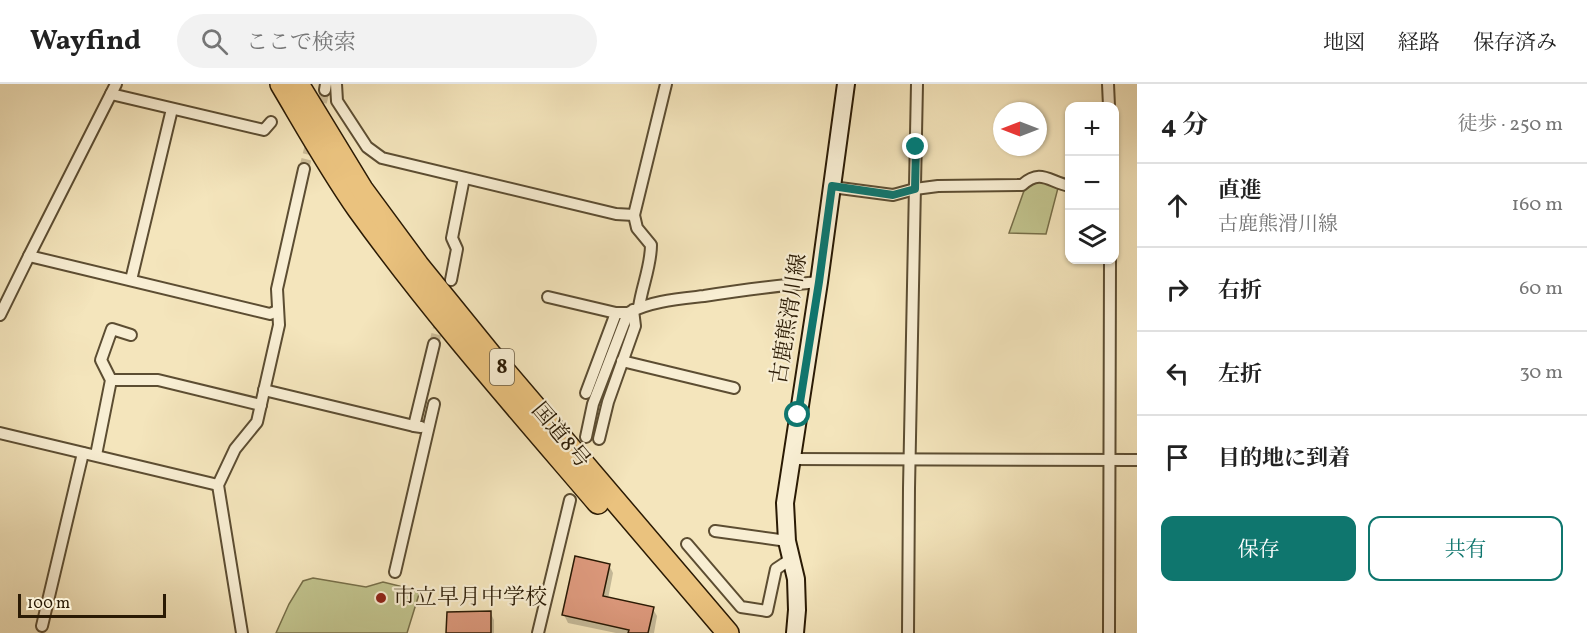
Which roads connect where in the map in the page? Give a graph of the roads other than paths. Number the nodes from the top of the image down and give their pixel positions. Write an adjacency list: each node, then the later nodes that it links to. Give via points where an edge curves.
1 (281, 84): 58 (highway, 国道8号 / 8, via 357,208 429,303)
2 (298, 84): 59 (highway, 国道8号 / 8, via 362,189 418,265)
3 (336, 84): 13 (street, via 338,101 367,147 375,153)
4 (666, 84): 17 (street)
5 (846, 84): 15 (main road, 古鹿熊滑川線)
6 (917, 84): 16 (street)
7 (1108, 84): 9 (street)
8 (113, 89): 10 (street); 18 (street)
9 (1108, 102)
10 (172, 108): 11 (street, via 264,130); 20 (street)
11 (271, 122)
12 (304, 169): 25 (street, via 277,289)
13 (464, 178): 17 (street); 21 (street, via 452,238 457,249)
14 (1065, 184): 16 (street, via 1039,176 1022,185)
15 (832, 186): 16 (street, via 893,195); 22 (main road, 古鹿熊滑川線)
16 (915, 189): 44 (street)
17 (634, 215): 24 (street, via 637,228 651,245 651,261)
18 (29, 256): 20 (street); 27 (street)
19 (1110, 264): 46 (street)
20 (131, 280): 25 (street, via 270,314)
21 (451, 280)
22 (819, 282): 24 (street, via 660,302); 45 (main road, 古鹿熊滑川線)
23 (548, 297): 26 (street)
24 (633, 310): 26 (street); 30 (street, via 635,326); 40 (street, via 593,404)
25 (277, 311): 33 (street, via 279,325)
26 (616, 313): 34 (street)
27 (0, 315)
28 (131, 335): 31 (street, via 112,329 101,360)
29 (434, 344): 37 (street)
30 (622, 362): 32 (street); 41 (street)
31 (111, 380): 36 (street, via 158,380); 43 (street)
32 (734, 388)
33 (264, 390): 36 (street); 37 (street)
34 (586, 393)
35 (434, 404): 38 (street)
36 (261, 405): 48 (street, via 257,422 235,449)
37 (414, 426): 38 (street)
38 (427, 428): 54 (street)
39 (0, 433): 42 (street)
40 (585, 437)
41 (599, 439)
42 (83, 453): 43 (street); 55 (street)
43 (96, 455): 48 (street)
44 (911, 458): 45 (street); 46 (street); 61 (street)
45 (791, 459): 51 (main road, 古鹿熊滑川線, via 785,503)
46 (1110, 460): 47 (street); 62 (street)
47 (1137, 460)
48 (218, 485): 56 (street)
49 (570, 500): 57 (street)
50 (716, 531): 51 (street)
51 (788, 541): 53 (main road, 古鹿熊滑川線)
52 (687, 544): 53 (street, via 741,607 767,611 777,569)
53 (791, 559): 60 (main road, 古鹿熊滑川線, via 797,610)
54 (395, 572)
55 (42, 626)
56 (242, 633)
57 (538, 633)
58 (710, 633)
59 (728, 633)
60 (795, 633)
61 (908, 633)
62 (1109, 633)

